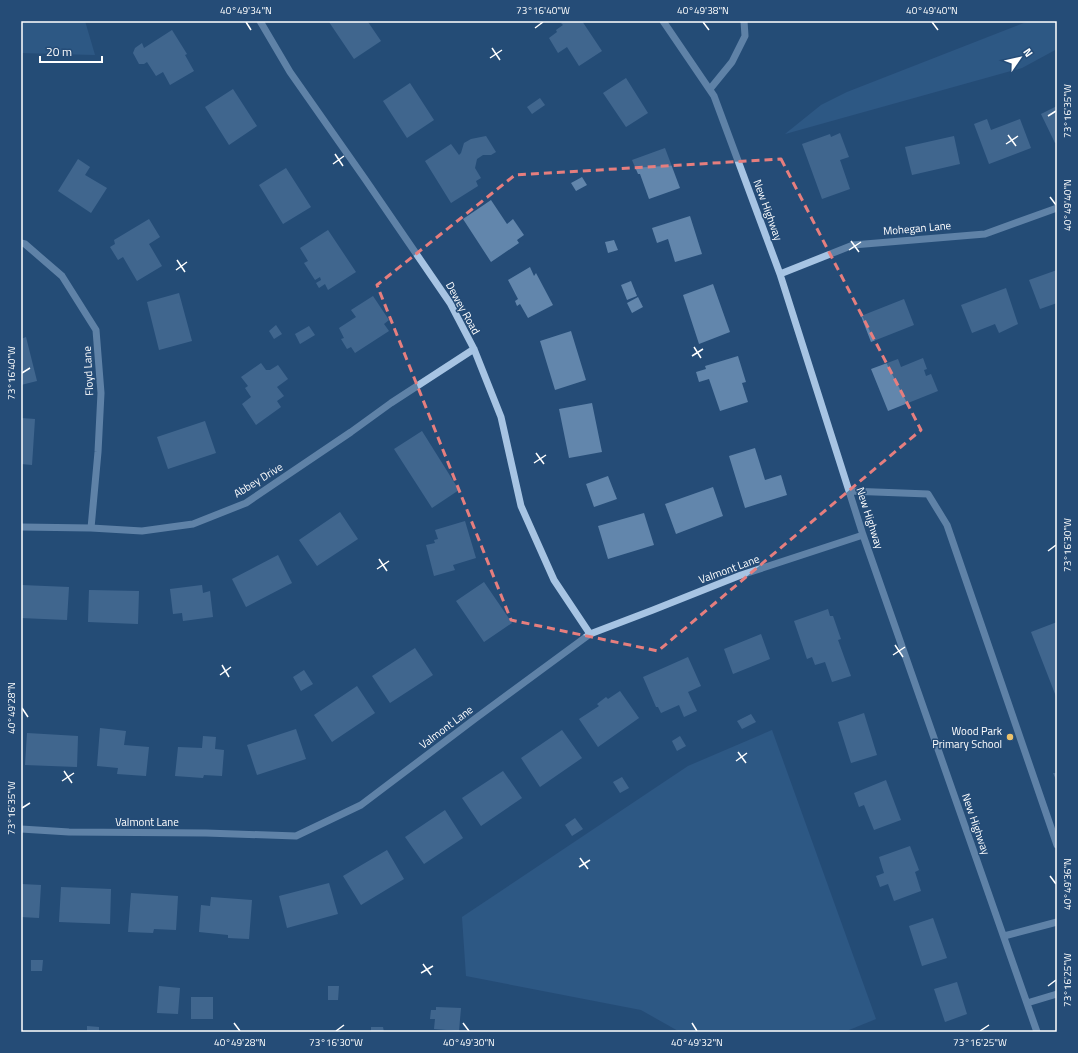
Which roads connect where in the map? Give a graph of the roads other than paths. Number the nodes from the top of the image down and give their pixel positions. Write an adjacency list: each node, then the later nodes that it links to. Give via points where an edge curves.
1 (260, 21): 8 (street, Dewey Road, via 290,72 450,303)
2 (663, 21): 4 (street, New Highway)
3 (744, 21): 4 (street, via 745,36 732,62)
4 (710, 89): 7 (street, New Highway)
5 (1057, 208): 7 (street, Mohegan Lane, via 985,234 853,245)
6 (21, 243): 11 (street, Floyd Lane, via 62,276 96,330 101,393)
7 (780, 274): 9 (street, New Highway)
8 (474, 349): 11 (street, Abbey Drive, via 246,503 193,524 142,530); 13 (street, Dewey Road, via 501,417 521,506 554,580)
9 (849, 491): 12 (street, New Highway); 15 (street, via 928,494 947,525)
10 (21, 527): 11 (street, Abbey Drive)
11 (91, 528)
12 (863, 535): 13 (street, Valmont Lane, via 741,575); 17 (street, New Highway)
13 (590, 634): 14 (street, Valmont Lane, via 361,805 296,836)
14 (21, 829)
15 (1057, 845)
16 (1057, 922): 17 (street)
17 (1004, 936): 19 (street, New Highway)
18 (1057, 994): 19 (street)
19 (1027, 1003): 20 (street, New Highway)
20 (1037, 1032)

